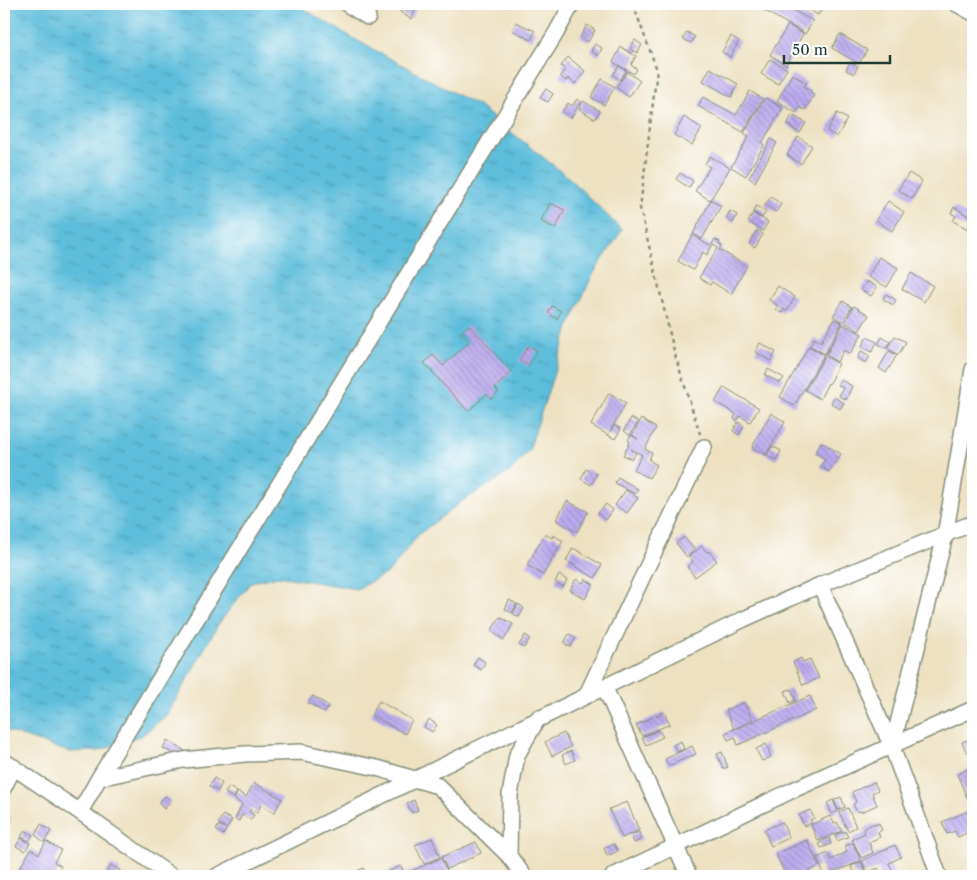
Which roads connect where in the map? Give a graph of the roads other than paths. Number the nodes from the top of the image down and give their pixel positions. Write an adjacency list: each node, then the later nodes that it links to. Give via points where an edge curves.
1 (347, 4): 5 (street)
2 (572, 4): 17 (street)
3 (957, 4): 4 (street)
4 (973, 13)
5 (368, 17)
6 (973, 369): 9 (street)
7 (704, 447): 12 (street)
8 (973, 523): 9 (street)
9 (945, 536): 10 (street); 15 (street)
10 (820, 585): 11 (street); 15 (street)
11 (604, 686): 12 (street); 21 (street)
12 (588, 694): 14 (street)
13 (973, 709): 15 (street)
14 (538, 718): 18 (street); 22 (street, via 517,755 510,795)
15 (892, 747): 21 (street); 28 (street)
16 (9, 764): 19 (street); 20 (street)
17 (99, 778): 18 (street, via 184,760 301,752 377,768); 20 (street)
18 (414, 780): 22 (street, via 438,786); 24 (street)
19 (4, 787)
20 (80, 812): 23 (street)
21 (676, 846): 26 (street); 27 (street)
22 (509, 856): 25 (street)
23 (171, 876)
24 (217, 876)
25 (524, 876)
26 (613, 876)
27 (690, 876)
28 (939, 876)

